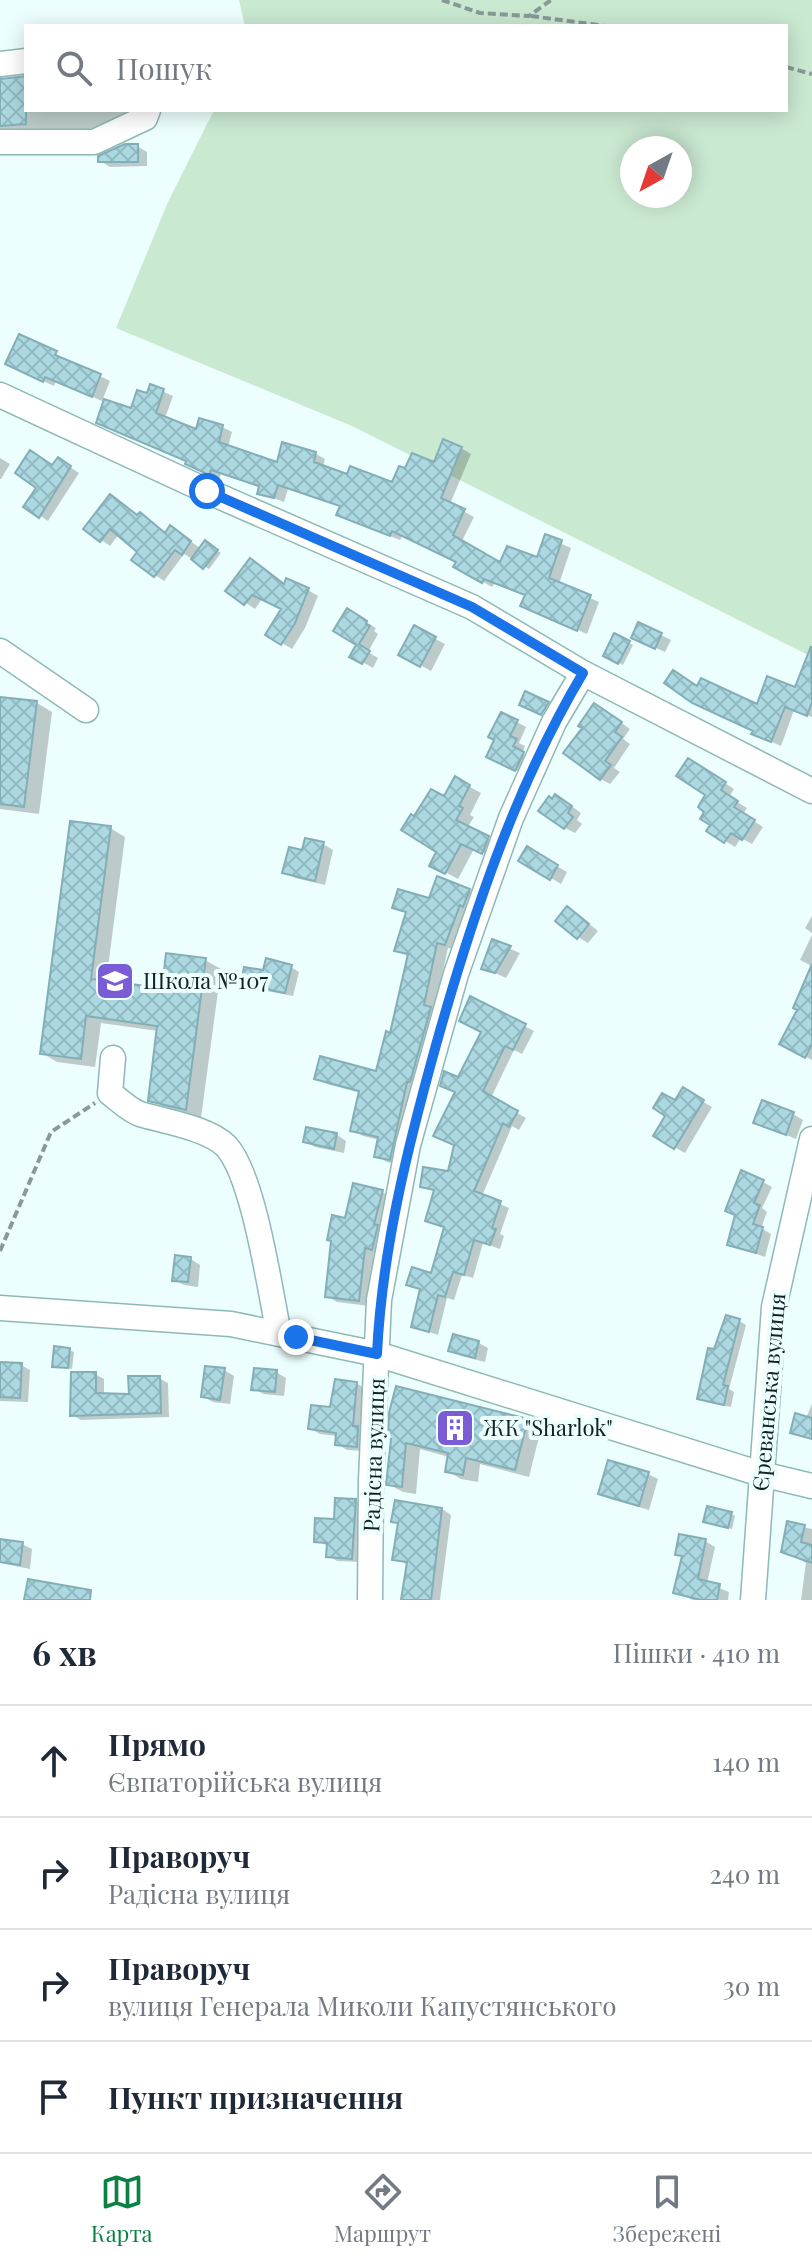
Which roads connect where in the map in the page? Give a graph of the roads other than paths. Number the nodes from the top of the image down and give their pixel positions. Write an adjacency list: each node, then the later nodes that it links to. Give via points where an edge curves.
1 (24, 61): 2 (street)
2 (0, 64)
3 (147, 112): 4 (street, via 145,118 94,142)
4 (0, 142)
5 (0, 395): 7 (street, via 472,607)
6 (0, 651): 8 (street)
7 (583, 673): 9 (street); 14 (street, Радісна вулиця, via 554,722 511,818 456,974 408,1145 379,1300)
8 (86, 710)
9 (812, 791)
10 (113, 1058): 13 (street, via 110,1093 138,1113 169,1120 225,1146 241,1172 259,1229)
11 (812, 1139): 15 (street, Єреванська вулиця, via 774,1307)
12 (0, 1308): 13 (street, via 231,1324)
13 (279, 1334): 14 (street)
14 (377, 1354): 15 (street); 17 (street, Радісна вулиця)
15 (761, 1474): 16 (street); 18 (street, Єреванська вулиця)
16 (812, 1486)
17 (370, 1600)
18 (753, 1600)

